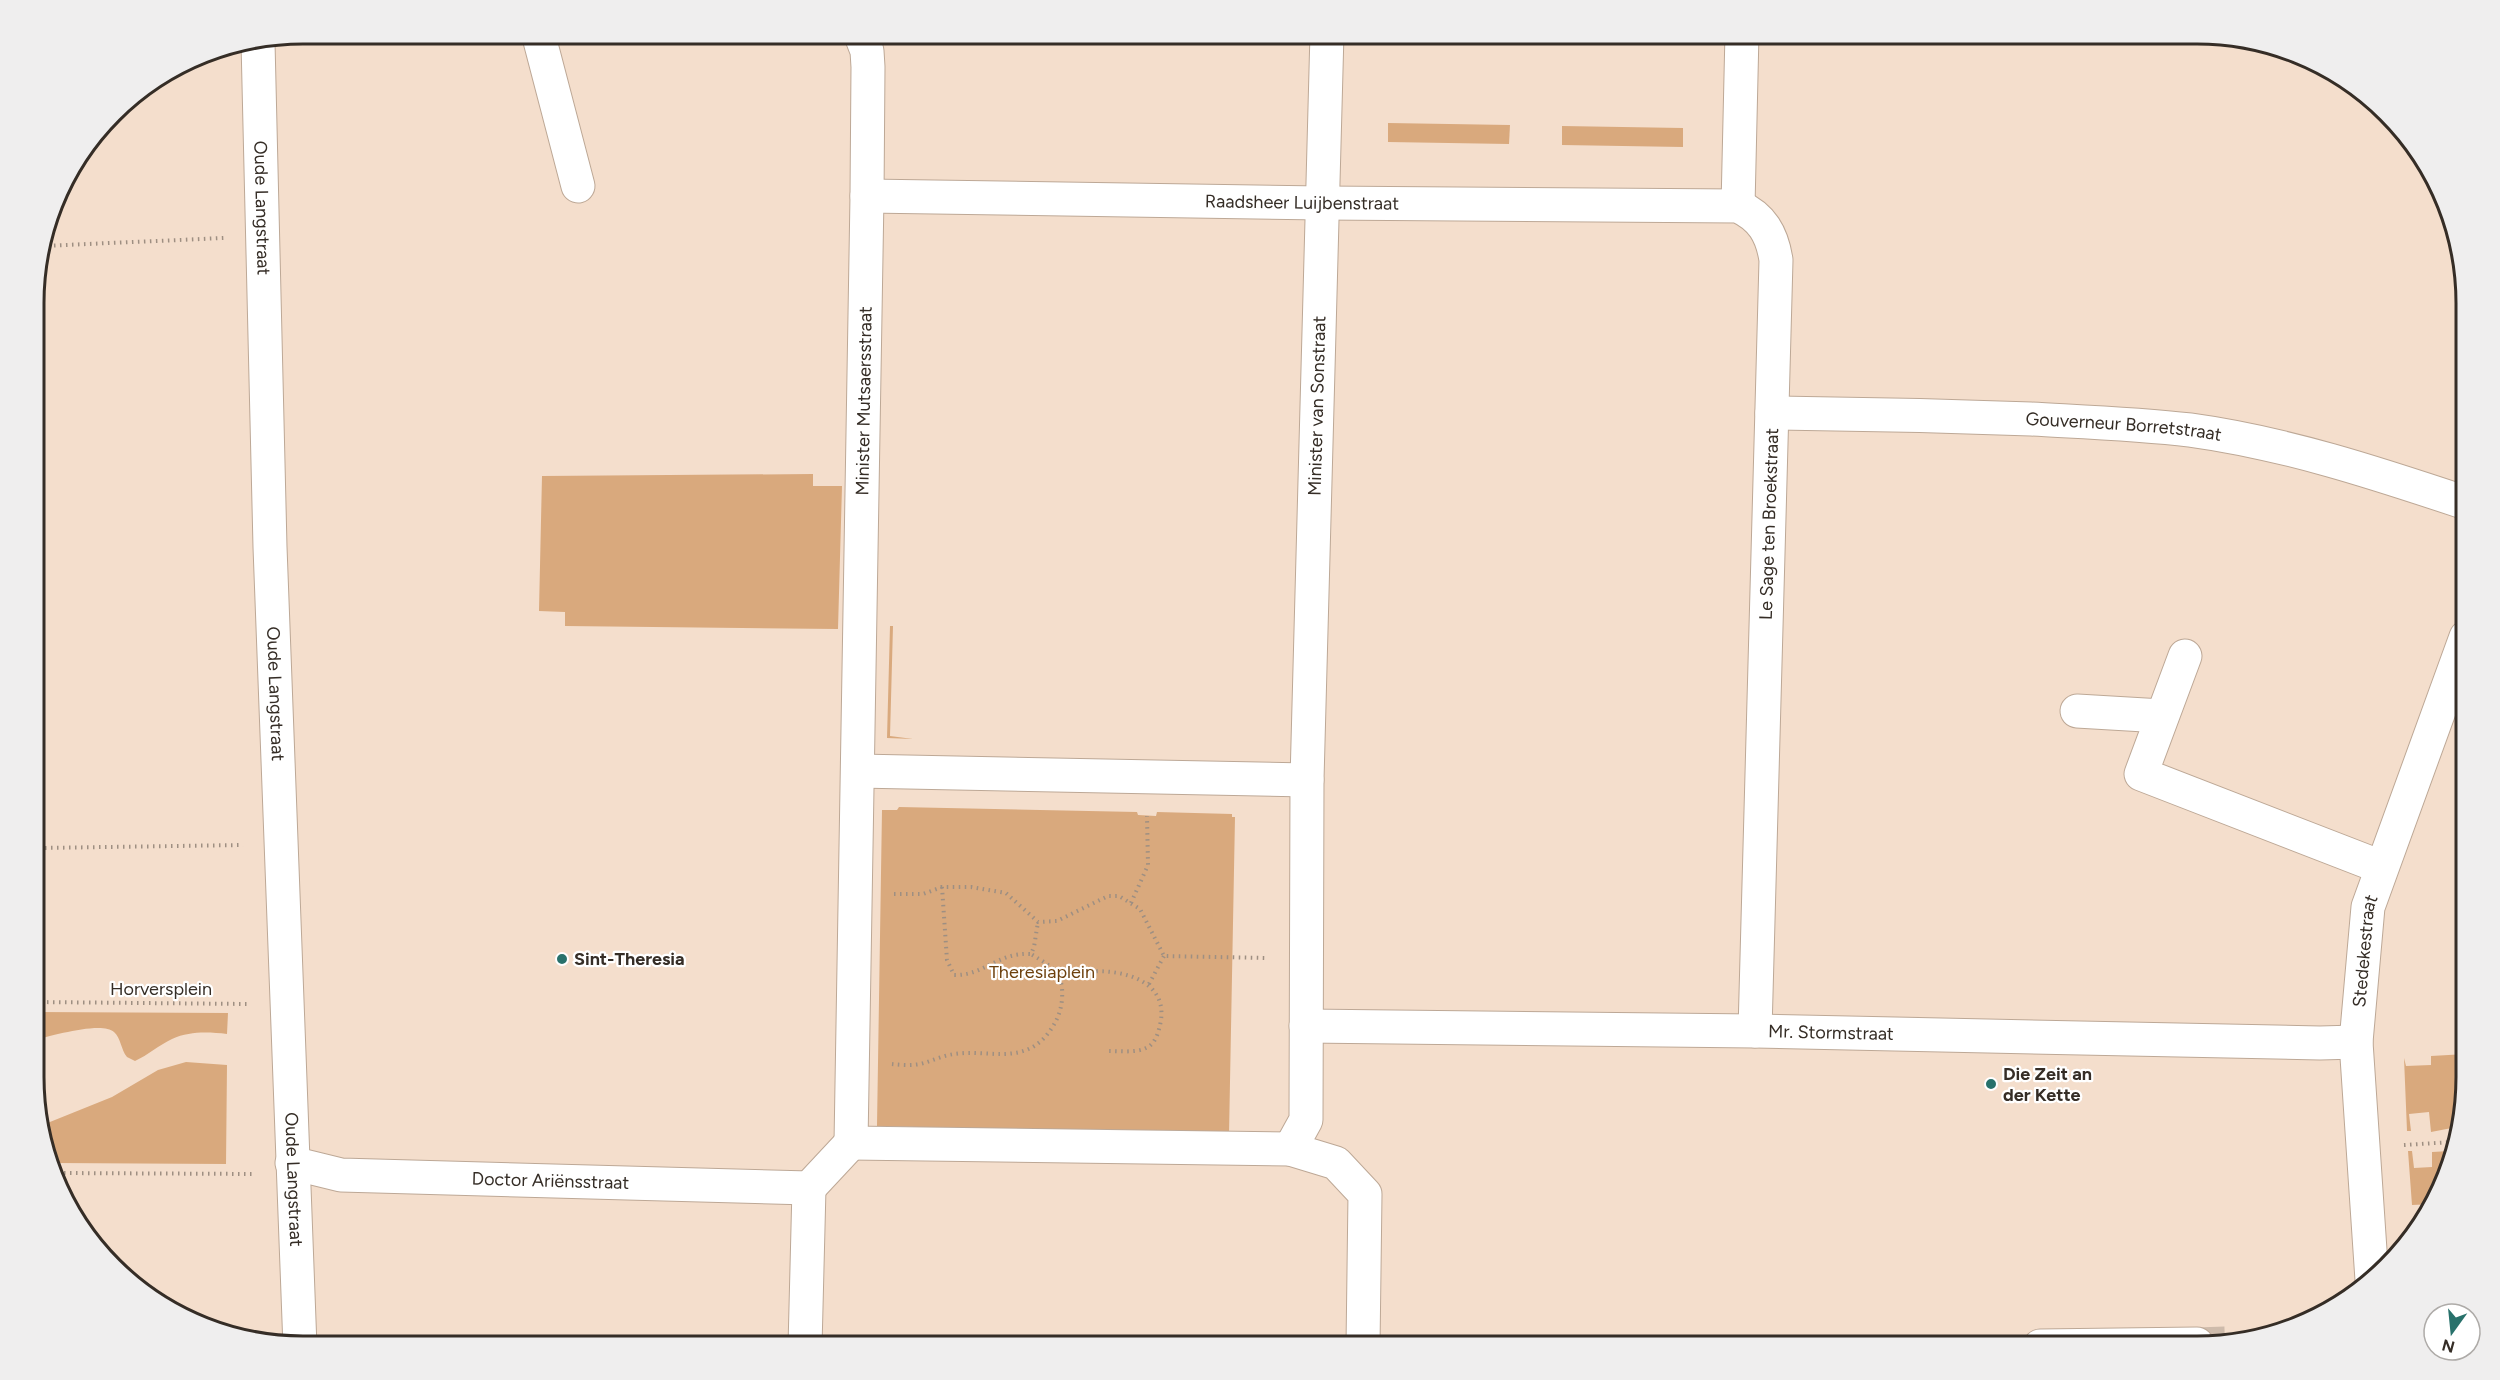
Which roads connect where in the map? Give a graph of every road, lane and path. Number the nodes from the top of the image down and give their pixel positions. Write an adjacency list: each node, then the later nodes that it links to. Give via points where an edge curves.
1 (541, 44): 6 (street)
2 (864, 44): 7 (street, Minister Mutsaersstraat, via 868,67)
3 (1327, 44): 8 (street, Minister van Sonstraat)
4 (1742, 44): 9 (street)
5 (258, 47): 10 (street, Oude Langstraat)
6 (578, 186)
7 (867, 196): 8 (street, Raadsheer Luijbenstraat); 18 (street, Minister Mutsaersstraat)
8 (1322, 203): 9 (street, Raadsheer Luijbenstraat); 20 (street, Minister van Sonstraat)
9 (1738, 206): 12 (street, Le Sage ten Broekstraat, via 1755,215 1774,244)
10 (262, 237): 11 (path); 21 (street, Oude Langstraat)
11 (49, 246)
12 (1773, 413): 13 (street, Gouverneur Borretstraat, via 1932,415 2191,430 2289,449); 36 (street, Le Sage ten Broekstraat)
13 (2456, 500)
14 (2185, 656): 17 (street)
15 (2456, 666): 23 (street, Stedekestraat)
16 (2077, 711): 17 (street)
17 (2162, 716): 23 (street, via 2141,774)
18 (858, 771): 19 (street); 25 (street)
19 (1147, 776): 20 (street); 26 (path, via 1148,865)
20 (1307, 780): 30 (street)
21 (281, 844): 22 (path); 34 (street, Oude Langstraat)
22 (44, 848)
23 (2381, 867): 37 (street, Stedekestraat, via 2368,907)
24 (942, 887): 25 (path, via 923,894); 27 (path, via 1006,893); 28 (path, via 947,960 954,975 964,976 1015,953)
25 (856, 893): 39 (street)
26 (1131, 903): 27 (path, via 1119,896 1107,896 1057,921); 29 (path, via 1140,909)
27 (1038, 922): 28 (path)
28 (1031, 954): 31 (path)
29 (1164, 956): 30 (path); 32 (path)
30 (1306, 959): 35 (street)
31 (1061, 977): 32 (path, via 1107,973 1133,976); 39 (path, via 1061,1010 1052,1030 1038,1045 1017,1053 957,1053 922,1064)
32 (1149, 984): 38 (path, via 1159,997 1162,1017 1153,1043 1146,1049)
33 (44, 1002): 34 (path, Horversplein)
34 (287, 1004): 44 (street, Oude Langstraat)
35 (1306, 1026): 36 (street, Mr. Stormstraat); 43 (street, via 1306,1120)
36 (1755, 1031): 37 (street, Mr. Stormstraat)
37 (2356, 1042): 42 (street, Stedekestraat)
38 (1109, 1051)
39 (853, 1062): 41 (street)
40 (2449, 1142): 42 (path)
41 (851, 1143): 43 (street); 46 (street)
42 (2365, 1147): 47 (street, Stedekestraat)
43 (1290, 1149): 50 (street, via 1336,1163 1365,1194)
44 (292, 1169): 45 (path); 46 (street, Doctor Ariënsstraat, via 341,1175); 48 (street, Oude Langstraat)
45 (61, 1173)
46 (808, 1188): 49 (street)
47 (2371, 1269)
48 (300, 1336)
49 (805, 1336)
50 (1363, 1336)

